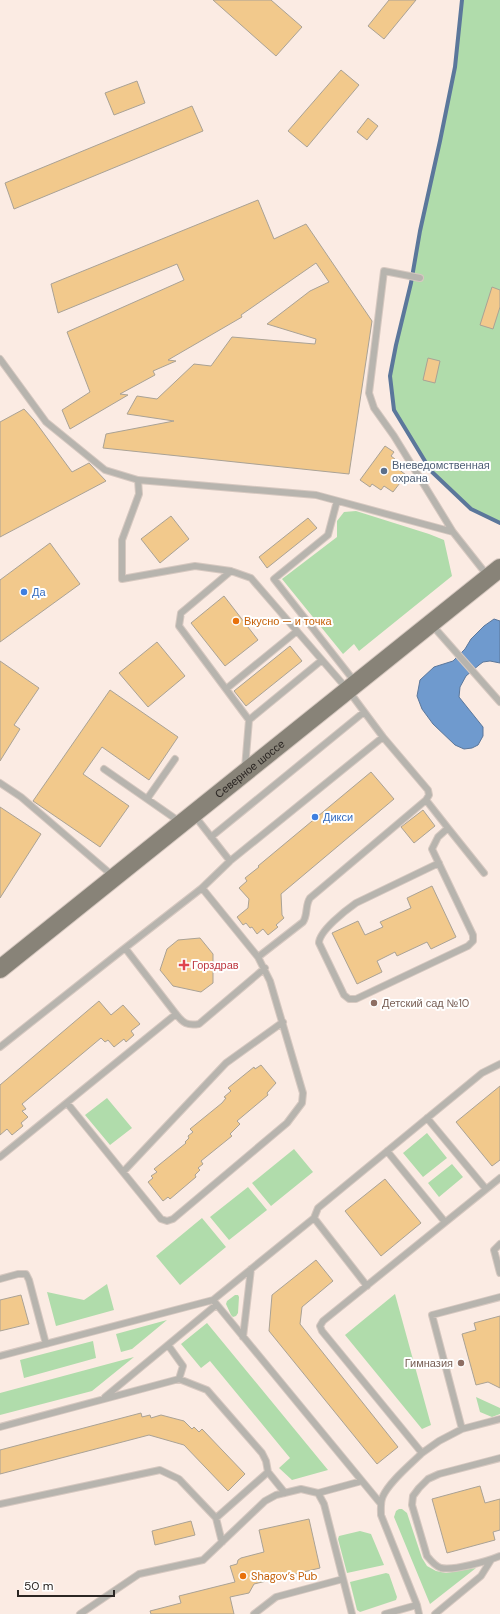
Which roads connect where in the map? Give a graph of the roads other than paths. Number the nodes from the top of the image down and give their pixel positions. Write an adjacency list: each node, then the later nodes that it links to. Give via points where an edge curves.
1 (420, 278): 5 (lane, via 384,271 369,394 374,408)
2 (0, 359): 3 (lane, via 46,422 105,470)
3 (138, 480): 4 (lane, via 316,495); 6 (lane, via 139,494 122,540 122,579 196,566)
4 (337, 501): 5 (lane); 11 (lane, via 328,536 274,578)
5 (453, 532): 7 (lane)
6 (231, 571): 9 (lane, via 251,578); 12 (lane, via 181,613 179,626)
7 (494, 572): 8 (main road, Северное шоссе)
8 (431, 623): 11 (main road, Северное шоссе); 13 (lane)
9 (297, 631): 10 (lane); 12 (lane)
10 (322, 660): 11 (lane); 15 (lane)
11 (352, 687): 14 (lane); 19 (main road, Северное шоссе)
12 (226, 689): 15 (lane)
13 (500, 702)
14 (364, 712): 16 (lane); 25 (lane)
15 (250, 720): 19 (lane)
16 (383, 737): 22 (lane, via 428,790); 26 (lane)
17 (175, 759): 21 (lane)
18 (104, 769): 21 (lane)
19 (244, 773): 23 (main road, Северное шоссе)
20 (0, 783): 29 (lane)
21 (147, 799): 23 (lane)
22 (426, 800): 24 (lane); 32 (lane, via 310,898 303,922)
23 (187, 818): 25 (lane); 29 (main road, Северное шоссе)
24 (448, 828): 27 (lane, via 438,837 432,849); 28 (lane)
25 (211, 837): 26 (lane)
26 (230, 860): 30 (lane)
27 (439, 863): 27 (lane, via 473,935 473,941 468,946 356,999 349,999 344,995 319,943 321,934 356,903)
28 (484, 873)
29 (114, 877): 34 (main road, Северное шоссе)
30 (202, 888): 31 (lane); 32 (lane)
31 (125, 948): 35 (lane); 37 (lane)
32 (258, 957): 33 (lane)
33 (265, 968): 35 (lane, via 199,1024 190,1026); 36 (lane)
34 (0, 970)
35 (176, 1014): 39 (lane)
36 (283, 1022): 43 (lane, via 226,1063); 43 (lane, via 304,1098 287,1123 173,1219 167,1221 161,1219)
37 (0, 1047)
38 (500, 1065): 40 (lane, via 482,1073)
39 (67, 1103): 42 (lane); 43 (lane)
40 (427, 1118): 41 (lane); 45 (lane)
41 (387, 1151): 46 (lane, via 318,1208); 47 (lane)
42 (0, 1157)
43 (124, 1172)
44 (500, 1178): 45 (lane)
45 (486, 1189): 47 (lane)
46 (314, 1218): 49 (lane); 52 (lane)
47 (445, 1222): 52 (lane)
48 (500, 1244): 50 (lane, via 494,1250)
49 (251, 1270): 54 (lane); 55 (lane)
50 (500, 1273)
51 (0, 1279): 56 (lane, via 26,1274)
52 (367, 1286): 64 (lane, via 320,1326)
53 (500, 1297): 63 (lane, via 432,1315)
54 (214, 1302): 55 (lane); 56 (lane); 57 (lane)
55 (243, 1337): 67 (lane)
56 (46, 1344): 58 (lane)
57 (168, 1345): 59 (lane, via 183,1366); 60 (lane)
58 (0, 1356)
59 (178, 1379): 60 (lane); 66 (lane, via 207,1390 262,1453)
60 (102, 1399): 62 (lane)
61 (500, 1419): 63 (lane)
62 (0, 1427)
63 (462, 1429): 64 (lane)
64 (422, 1453): 71 (lane, via 388,1487)
65 (500, 1458): 75 (lane, via 428,1478 413,1496 412,1505 427,1556 432,1563 441,1568)
66 (268, 1472): 68 (lane); 72 (lane)
67 (362, 1481): 69 (lane); 71 (lane)
68 (285, 1493): 69 (lane, via 301,1490); 73 (lane, via 265,1501)
69 (318, 1493): 76 (lane, via 324,1504)
70 (0, 1504): 72 (lane, via 160,1470 179,1479)
71 (381, 1504): 77 (lane, via 381,1515 388,1535)
72 (216, 1518): 73 (lane)
73 (222, 1542): 78 (lane, via 203,1560 139,1574)
74 (500, 1556): 75 (lane)
75 (491, 1560): 83 (lane, via 481,1576)
76 (343, 1579): 79 (lane, via 276,1597); 80 (lane)
77 (417, 1605): 81 (lane); 82 (lane)
78 (80, 1614)
79 (254, 1614)
80 (352, 1614)
81 (385, 1614)
82 (419, 1614)
83 (435, 1614)

